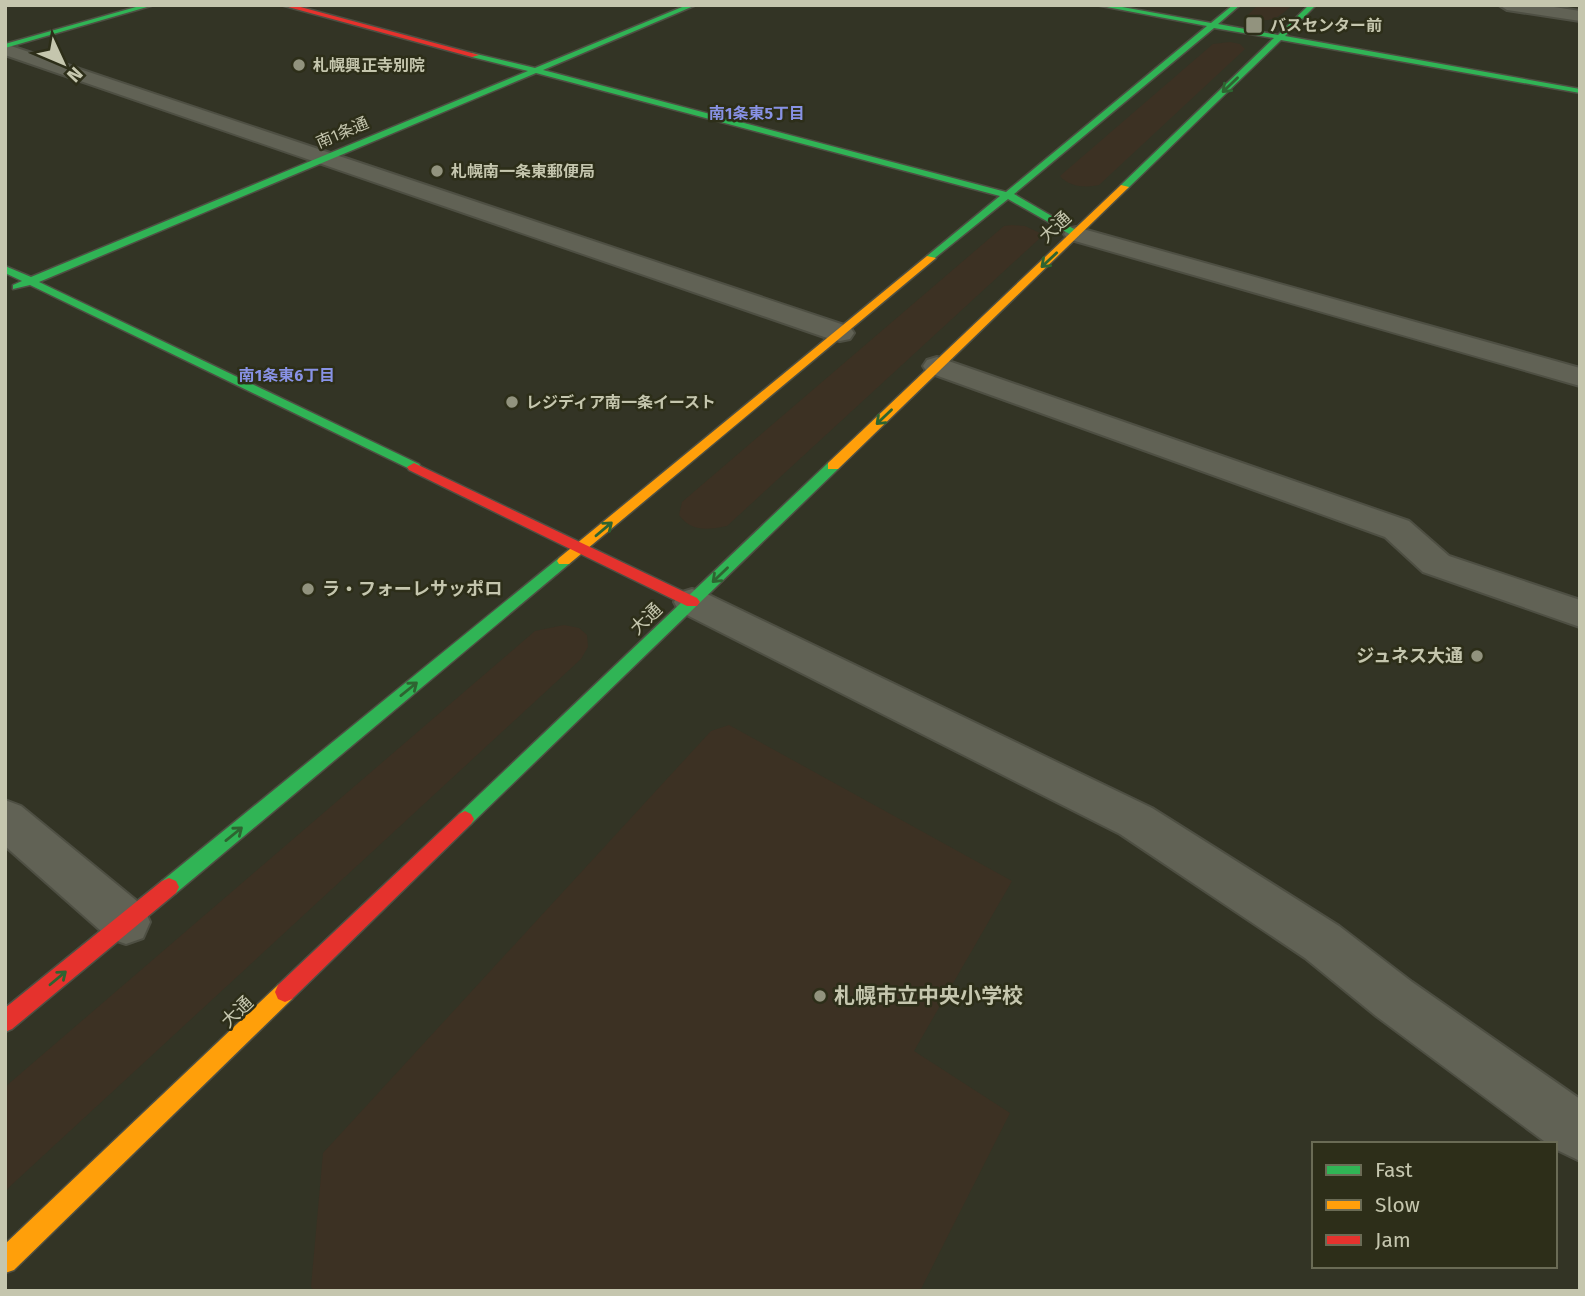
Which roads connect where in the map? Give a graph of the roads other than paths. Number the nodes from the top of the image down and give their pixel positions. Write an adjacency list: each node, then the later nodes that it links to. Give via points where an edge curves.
1 (151, 5): 11 (street)
2 (284, 5): 12 (street)
3 (692, 5): 12 (street, 南1条通)
4 (1098, 5): 9 (street)
5 (1237, 5): 9 (street)
6 (1313, 5): 10 (street, 大通)
7 (1507, 5): 8 (street)
8 (1580, 16)
9 (1213, 26): 10 (street); 15 (street)
10 (1280, 38): 13 (street); 16 (street, 大通, one-way to 16)
11 (5, 48): 14 (street)
12 (535, 71): 14 (street, 南1条通); 15 (street)
13 (1580, 91)
14 (326, 158): 18 (street, 南1条通); 20 (street)
15 (1008, 194): 16 (street); 20 (street)
16 (1076, 234): 21 (street, 大通, one-way to 21); 22 (street)
17 (5, 270): 18 (street)
18 (31, 282): 19 (street, 南1条通); 23 (street)
19 (5, 292)
20 (840, 333): 23 (street, one-way to 20)
21 (937, 366): 24 (street, 大通, one-way to 24); 25 (street, via 1398,529 1436,564)
22 (1580, 377)
23 (582, 548): 24 (street); 27 (street, one-way to 23)
24 (692, 602): 29 (street, via 1136,821 1322,942); 30 (street, 大通)
25 (1580, 614)
26 (5, 819): 27 (street)
27 (126, 922): 28 (street, one-way to 27)
28 (5, 1022)
29 (1580, 1133)
30 (5, 1261)

